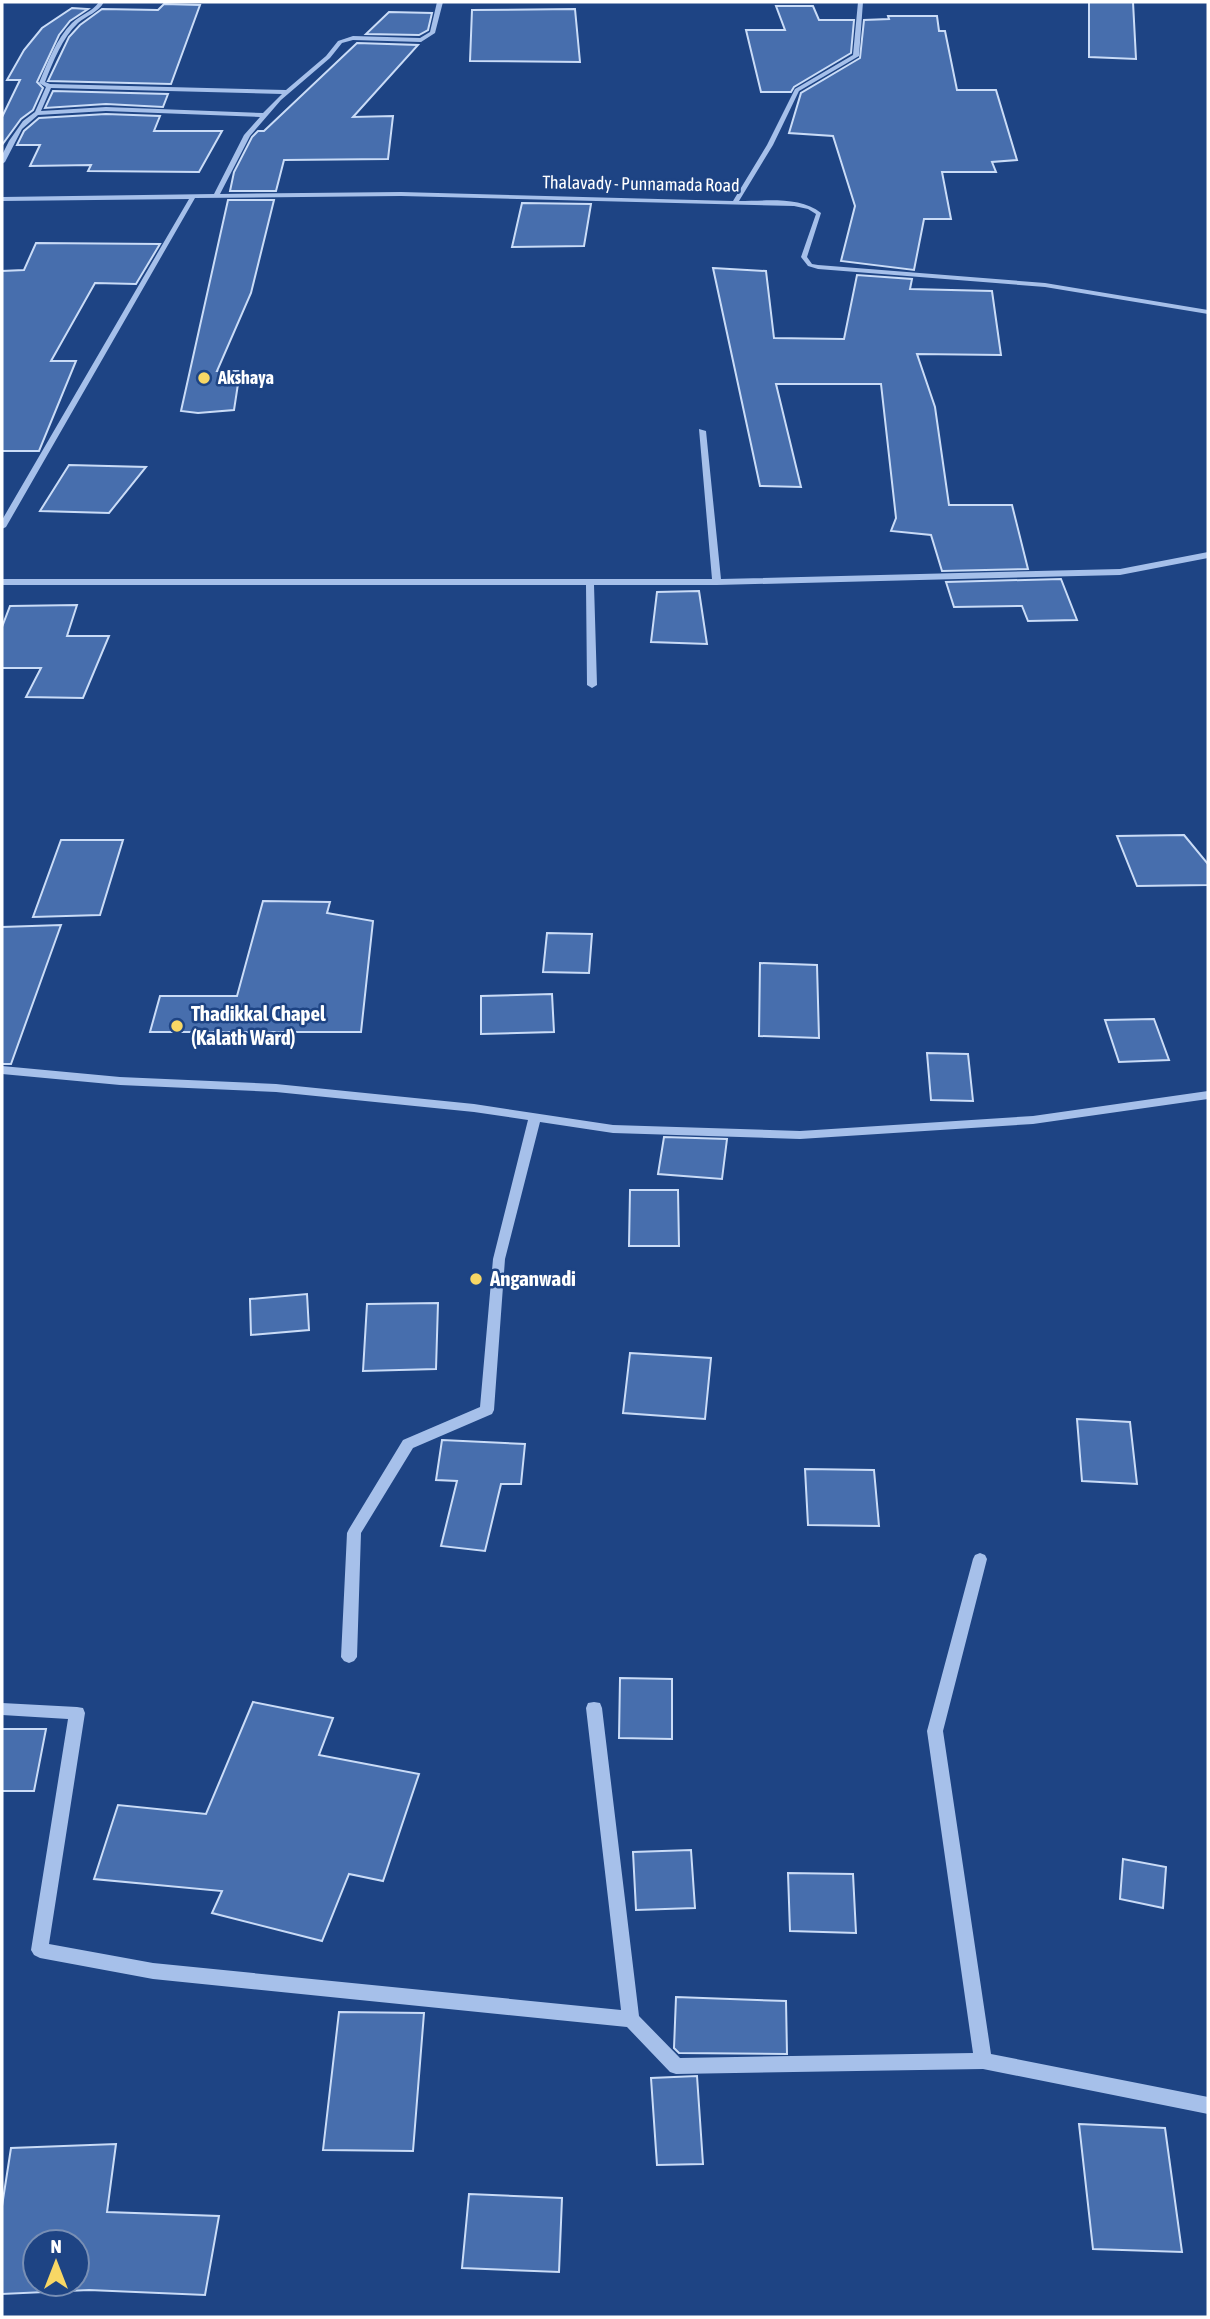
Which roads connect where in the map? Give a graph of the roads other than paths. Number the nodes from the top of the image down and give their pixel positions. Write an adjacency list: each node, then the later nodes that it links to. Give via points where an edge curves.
1 (101, 2): 4 (street, via 71,28 42,83)
2 (440, 2): 5 (street, via 432,33 421,40 340,41)
3 (860, 2): 12 (street, via 856,56 797,90)
4 (49, 86): 5 (street); 6 (street)
5 (288, 92): 7 (street)
6 (37, 113): 7 (street, via 106,109); 8 (street, via 27,118 13,137)
7 (265, 115): 9 (street, via 247,135)
8 (2, 162)
9 (216, 196): 10 (street, Thalavady - Punnamada Road); 12 (street, Thalavady - Punnamada Road, via 401,194)
10 (192, 197): 11 (street, Thalavady - Punnamada Road); 15 (street)
11 (2, 198)
12 (736, 201): 13 (street, Thalavady - Punnamada Road, via 794,204 816,211 819,214 804,257 818,267 1045,285)
13 (1208, 313)
14 (702, 431): 19 (street)
15 (2, 527)
16 (1208, 555): 19 (street, via 1120,572)
17 (2, 582): 18 (street)
18 (590, 582): 19 (street); 20 (street)
19 (717, 582)
20 (592, 685)
21 (2, 1070): 23 (street, via 276,1088)
22 (1208, 1095): 23 (street, via 1033,1120 800,1135 613,1129)
23 (535, 1118): 25 (street, via 499,1259 487,1410 408,1444 354,1533)
24 (980, 1559): 29 (street, via 935,1731)
25 (349, 1657)
26 (594, 1708): 28 (street)
27 (2, 1709): 28 (street, via 77,1713 40,1950 153,1971)
28 (631, 2019): 29 (street, via 676,2066)
29 (983, 2061): 30 (street)
30 (1208, 2106)

